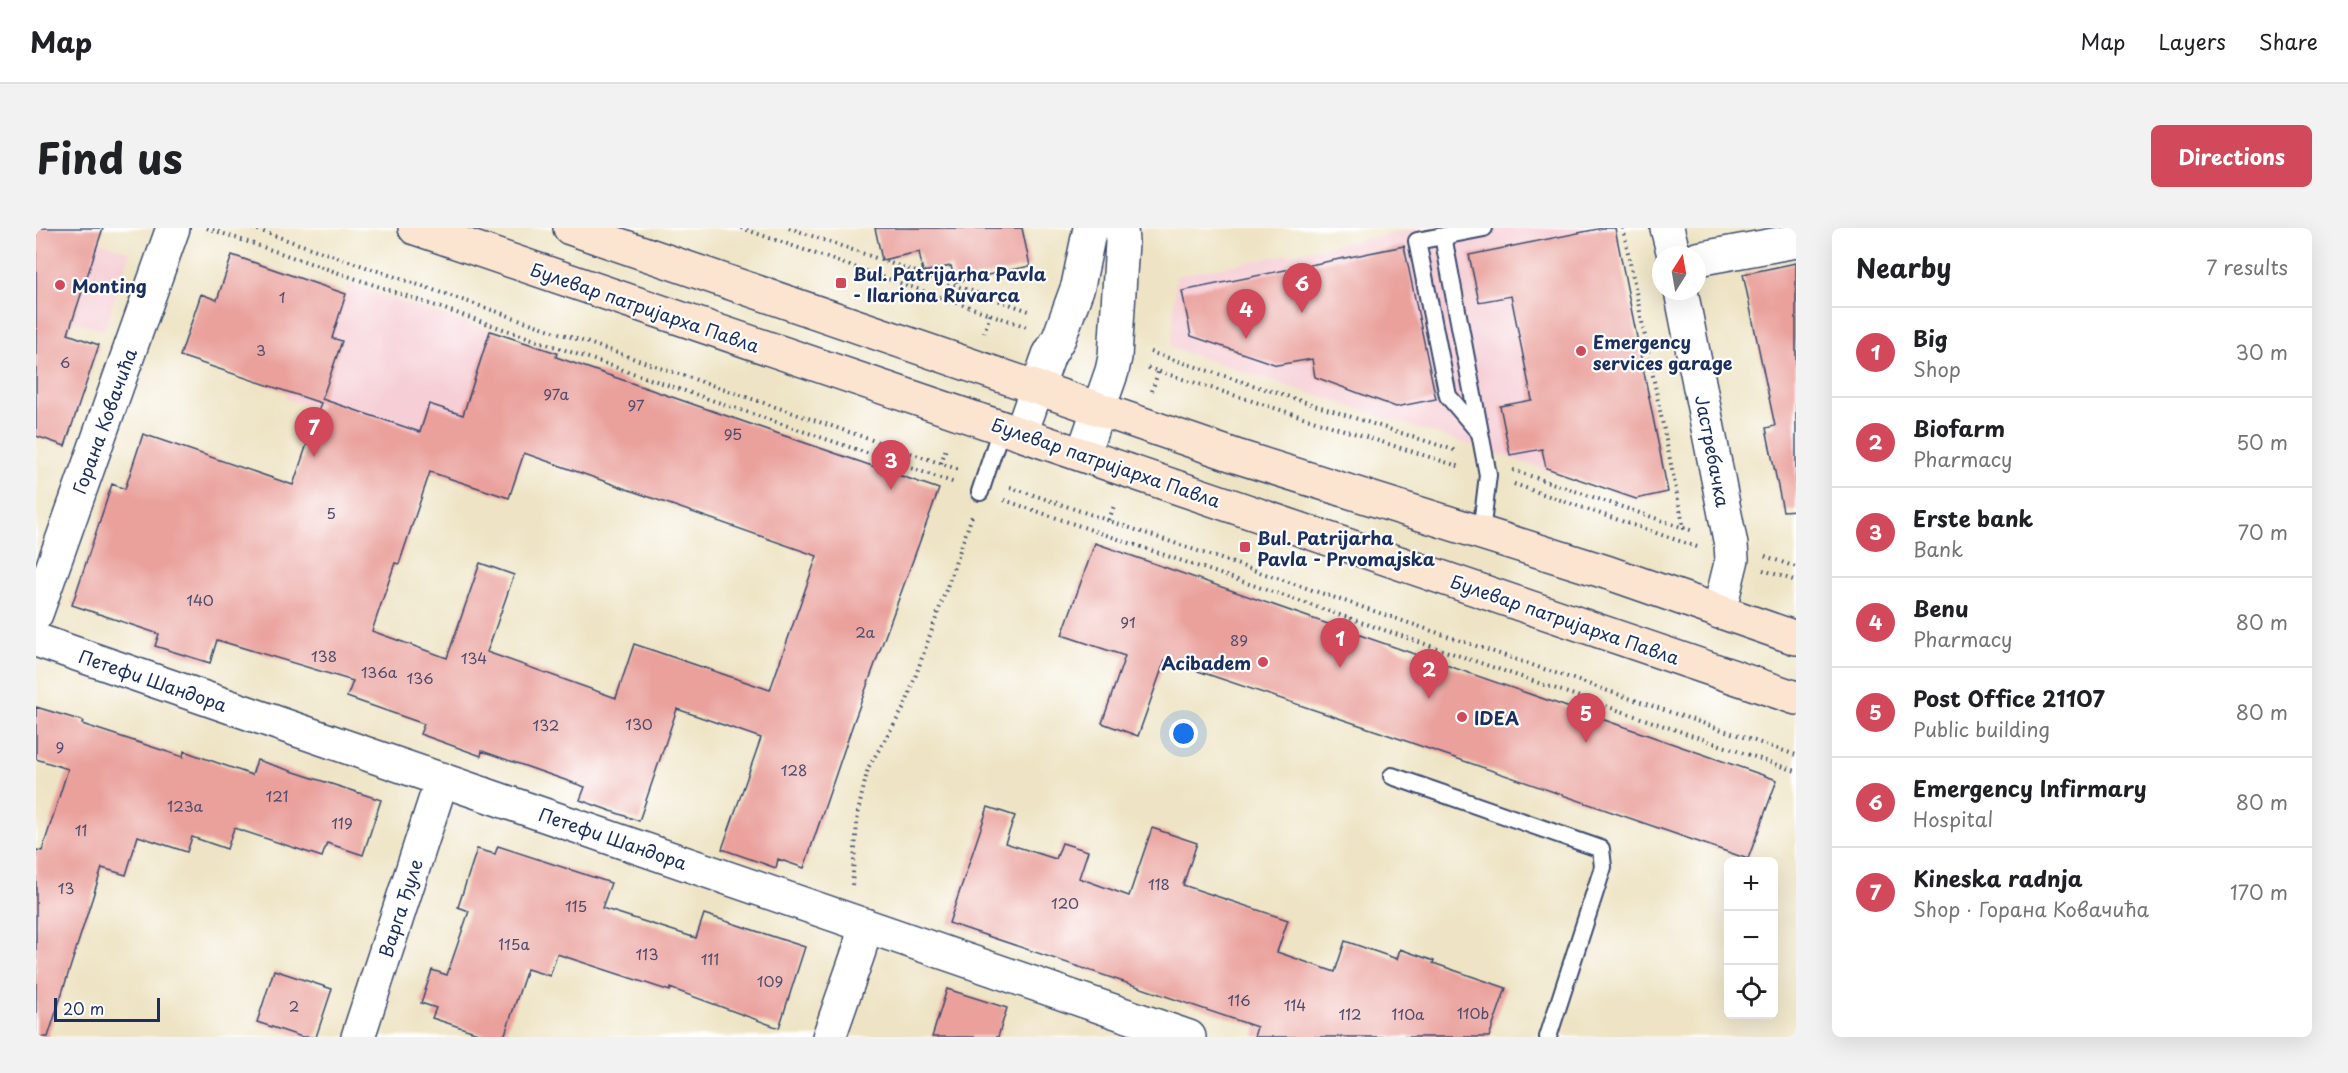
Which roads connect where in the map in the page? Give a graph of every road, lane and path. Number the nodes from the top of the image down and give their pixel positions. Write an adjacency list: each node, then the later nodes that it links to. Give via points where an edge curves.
1 (173, 228): 33 (street, Горана Ковачића)
2 (206, 228): 26 (path)
3 (252, 228): 26 (path)
4 (414, 228): 22 (main road, Булевар патријарха Павла)
5 (570, 228): 20 (main road)
6 (741, 228): 18 (path)
7 (789, 228): 18 (path)
8 (1090, 228): 18 (street, via 1078,286)
9 (1120, 228): 19 (street)
10 (1484, 228): 13 (lane)
11 (1623, 228): 27 (path)
12 (1667, 228): 15 (street)
13 (1443, 236): 23 (lane); 23 (lane, via 1417,241 1419,252 1448,396)
14 (1796, 241): 16 (street)
15 (1672, 246)
16 (1706, 256)
17 (1684, 300): 29 (street, Јастребачка)
18 (1062, 330): 20 (street)
19 (1115, 348): 21 (street); 25 (path); 25 (path)
20 (1037, 388): 21 (main road); 22 (street)
21 (1099, 409): 24 (street); 28 (main road)
22 (1011, 430): 24 (main road, Булевар патријарха Павла); 26 (lane)
23 (1481, 434): 25 (lane)
24 (1083, 454): 36 (main road, Булевар патријарха Павла)
25 (1487, 468): 27 (path); 28 (lane); 29 (path)
26 (982, 485): 37 (path); 38 (path); 41 (path, via 905,706 868,768 858,812 851,898)
27 (1684, 528): 29 (path)
28 (1481, 533): 32 (main road)
29 (1732, 552): 30 (path); 31 (path); 32 (street, Јастребачка)
30 (1796, 567)
31 (1796, 581)
32 (1719, 612): 34 (main road)
33 (36, 614)
34 (1796, 638)
35 (36, 640): 40 (street, Петефи Шандора)
36 (1796, 698)
37 (1796, 755)
38 (1796, 771)
39 (1392, 776): 45 (lane, via 1601,849 1603,867)
40 (442, 779): 41 (street, Петефи Шандора); 42 (street, Варга Ђуле)
41 (865, 925): 43 (street); 44 (street, Петефи Шандора)
42 (358, 1037)
43 (829, 1037)
44 (1189, 1037)
45 (1548, 1037)

